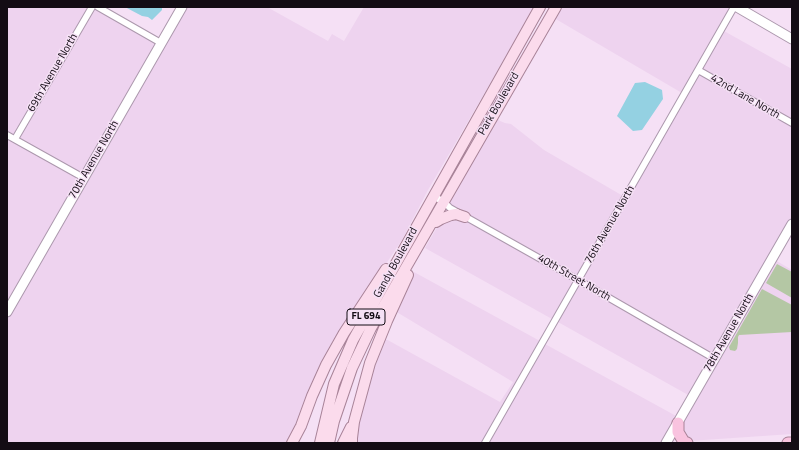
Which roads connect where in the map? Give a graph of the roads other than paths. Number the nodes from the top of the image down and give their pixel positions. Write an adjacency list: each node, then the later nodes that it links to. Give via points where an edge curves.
1 (92, 7): 15 (street, 69th Avenue North)
2 (98, 7): 9 (street)
3 (182, 7): 9 (street, 70th Avenue North)
4 (540, 7): 10 (main road, Park Boulevard / FL 694)
5 (544, 7): 11 (main road, via 542,20 522,56)
6 (556, 7): 11 (main road, Park Boulevard / FL 694)
7 (736, 7): 8 (street); 12 (street, 76th Avenue North)
8 (792, 39)
9 (161, 43): 17 (street, 70th Avenue North)
10 (511, 58): 16 (main road, via 514,62 513,71 482,125); 18 (main road, Park Boulevard / FL 694)
11 (523, 62): 16 (main road, Park Boulevard / FL 694)
12 (698, 70): 13 (street, 42nd Lane North); 24 (street, 76th Avenue North)
13 (792, 123)
14 (7, 135): 15 (street)
15 (15, 139): 17 (street)
16 (479, 141): 19 (main road, Park Boulevard / FL 694)
17 (84, 178): 25 (street, 70th Avenue North)
18 (434, 196): 19 (street, 40th Street North); 21 (main road, Gandy Boulevard / FL 694)
19 (444, 202): 20 (street, 40th Street North); 22 (main road); 27 (main road, Gandy Boulevard / FL 694, via 371,328)
20 (465, 217): 22 (main road, via 456,214); 24 (street, 40th Street North)
21 (421, 218): 27 (main road, Gandy Boulevard / FL 694, via 353,340 334,384); 30 (main road, via 341,338 326,365)
22 (436, 222): 28 (main road, via 387,321 370,363)
23 (792, 224): 26 (street, 78th Avenue North)
24 (578, 280): 26 (street, 40th Street North); 37 (street, 76th Avenue North)
25 (7, 312)
26 (715, 359): 29 (street, 78th Avenue North)
27 (329, 421): 33 (main road, Gandy Boulevard / FL 694); 34 (main road, Gandy Boulevard / FL 694)
28 (354, 422): 35 (main road); 36 (main road)
29 (678, 423): 38 (street, 78th Avenue North); 39 (highway, via 678,432)
30 (301, 426): 31 (main road); 32 (main road)
31 (292, 443)
32 (302, 443)
33 (320, 443)
34 (329, 443)
35 (343, 443)
36 (352, 443)
37 (485, 443)
38 (666, 443)
39 (687, 443)
40 (788, 443): 41 (highway)
41 (792, 443)

